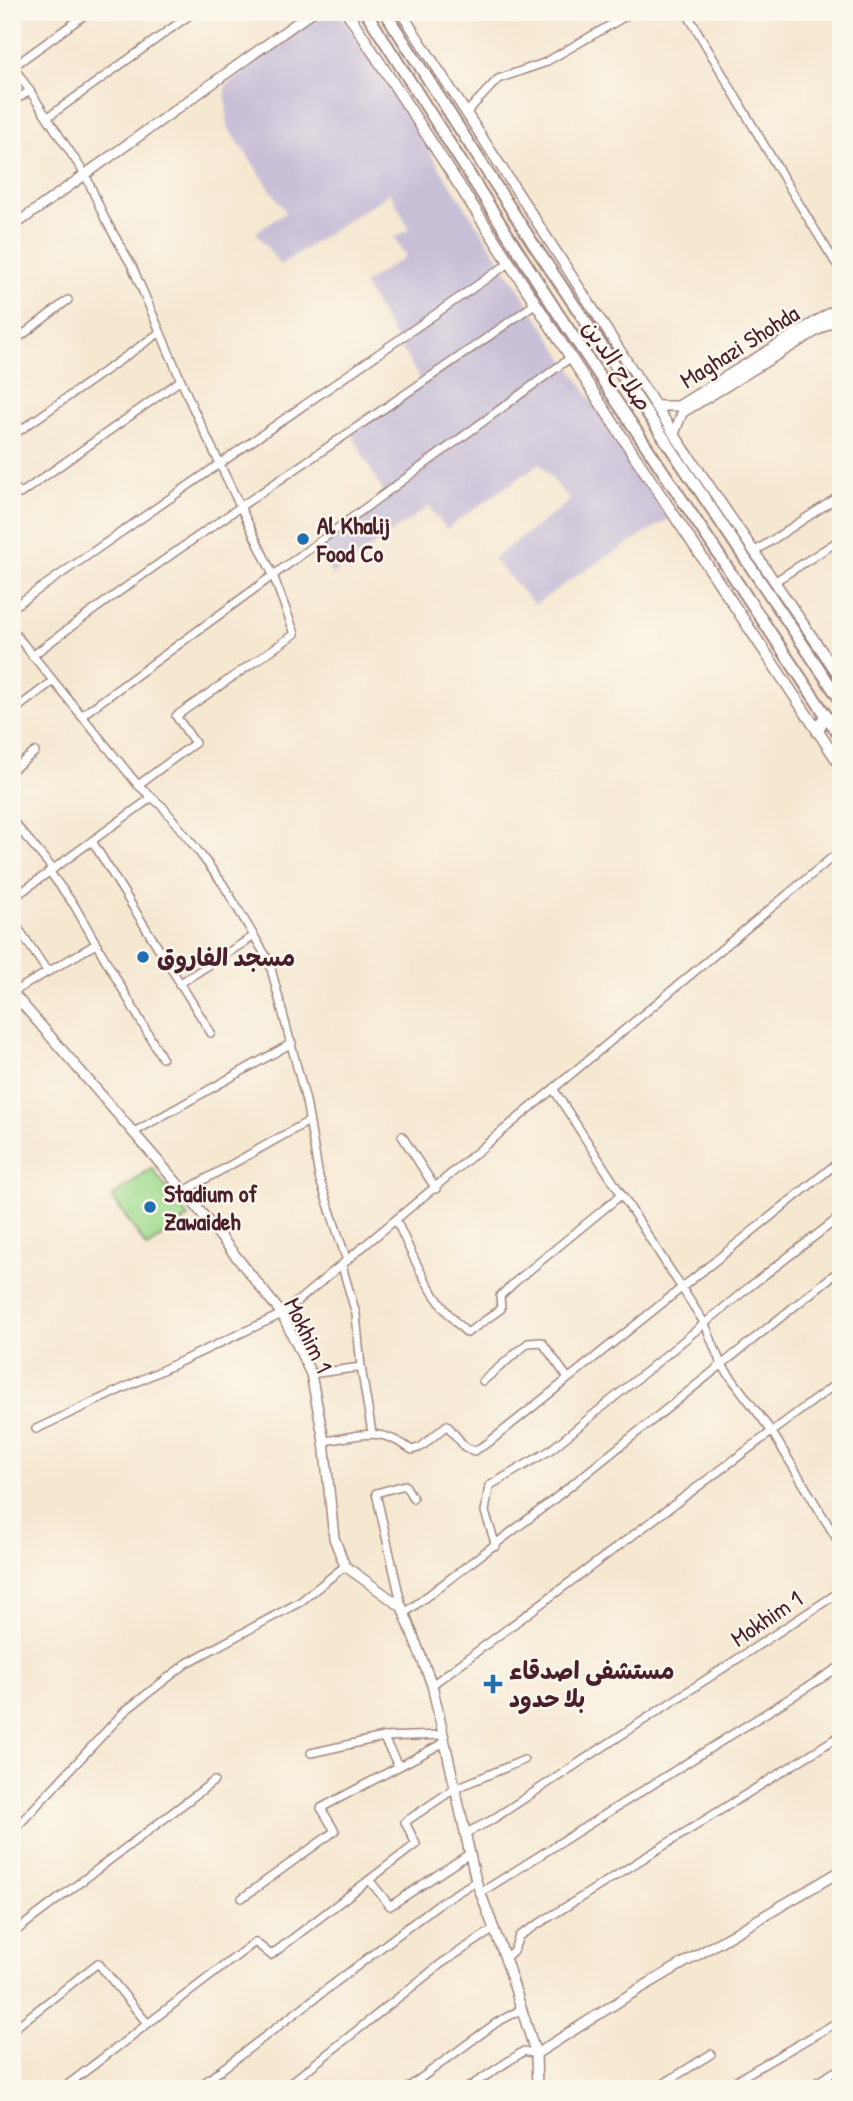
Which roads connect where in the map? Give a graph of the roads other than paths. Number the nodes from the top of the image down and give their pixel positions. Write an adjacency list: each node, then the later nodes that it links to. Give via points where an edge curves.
1 (89, 12): 10 (street)
2 (194, 12): 14 (street)
3 (312, 12): 15 (street)
4 (346, 12): 17 (main road)
5 (366, 12): 30 (highway, صلاح الدين, via 452,152)
6 (385, 12): 29 (highway, صلاح الدين, via 534,245)
7 (401, 12): 13 (street)
8 (633, 12): 13 (street, via 544,63 498,79)
9 (686, 12): 18 (street)
10 (13, 65): 11 (street)
11 (30, 91): 12 (street); 14 (street)
12 (12, 102)
13 (466, 113): 27 (street)
14 (48, 117): 15 (street)
15 (86, 176): 16 (street); 23 (street, via 132,266)
16 (12, 226)
17 (509, 263): 20 (main road); 31 (street)
18 (841, 271)
19 (68, 300): 24 (street)
20 (536, 303): 25 (main road); 34 (street)
21 (841, 306): 27 (street, Maghazi Shohda, via 678,407)
22 (841, 316): 29 (street, Maghazi Shohda, via 682,413)
23 (159, 333): 26 (street); 28 (street)
24 (12, 343)
25 (570, 358): 37 (street); 52 (main road)
26 (181, 380): 31 (street); 32 (street, via 20,494)
27 (655, 406): 29 (street)
28 (12, 436)
29 (671, 438): 30 (highway, via 655,442); 36 (street); 39 (highway, صلاح الدين)
30 (650, 450): 40 (highway, صلاح الدين)
31 (221, 462): 34 (street); 41 (street)
32 (12, 484)
33 (841, 495): 36 (street)
34 (240, 507): 37 (street); 43 (street)
35 (841, 539): 38 (street)
36 (754, 552): 38 (street)
37 (273, 575): 51 (street); 57 (street, via 295,634 176,716 195,743)
38 (774, 582): 45 (street)
39 (770, 597): 40 (highway); 48 (highway, صلاح الدين)
40 (753, 601): 50 (highway, صلاح الدين)
41 (12, 607)
42 (12, 630): 43 (street)
43 (32, 656): 47 (street)
44 (841, 658): 45 (street)
45 (831, 665): 46 (street)
46 (841, 679)
47 (53, 681): 49 (street); 51 (street)
48 (841, 701)
49 (12, 712)
50 (825, 714): 52 (highway); 53 (highway, صلاح الدين)
51 (81, 716): 57 (street)
52 (818, 732): 55 (main road)
53 (841, 738)
54 (35, 752): 56 (street)
55 (841, 766)
56 (12, 770)
57 (138, 785): 58 (street)
58 (151, 799): 60 (street); 65 (street, via 198,850)
59 (12, 820): 62 (street)
60 (92, 841): 62 (street); 68 (street)
61 (841, 850): 73 (street)
62 (50, 869): 63 (street); 66 (street)
63 (12, 899)
64 (12, 919): 67 (street)
65 (254, 936): 68 (street); 71 (street, via 269,961)
66 (96, 944): 67 (street); 72 (street)
67 (47, 971): 69 (street)
68 (179, 984): 70 (street)
69 (12, 992): 75 (street, Mokhim 1)
70 (211, 1033)
71 (292, 1043): 74 (street); 75 (street)
72 (162, 1058)
73 (554, 1090): 78 (street); 80 (street)
74 (309, 1121): 79 (street); 83 (street, via 319,1177)
75 (134, 1132): 79 (street, Mokhim 1)
76 (402, 1136): 78 (street)
77 (841, 1160): 85 (street)
78 (436, 1189): 82 (street)
79 (184, 1191): 86 (street, Mokhim 1)
80 (621, 1195): 82 (street, via 515,1282 500,1296 500,1309 467,1333 452,1320 421,1275); 85 (street)
81 (841, 1216): 87 (street)
82 (397, 1222): 83 (street)
83 (345, 1264): 86 (street); 89 (street)
84 (841, 1269): 88 (street)
85 (681, 1287): 87 (street); 91 (street)
86 (282, 1314): 90 (street, Mokhim 1); 94 (street)
87 (705, 1324): 88 (street); 99 (street, via 549,1451 489,1486 485,1513)
88 (722, 1364): 95 (street); 99 (street)
89 (361, 1367): 90 (street); 96 (street)
90 (311, 1374): 97 (street, Mokhim 1)
91 (567, 1377): 93 (street, via 542,1342 528,1343); 96 (street, via 474,1451 447,1425 412,1450 392,1436)
92 (841, 1380): 95 (street)
93 (483, 1381)
94 (36, 1429)
95 (772, 1432): 100 (street); 105 (street)
96 (372, 1433): 97 (street)
97 (324, 1441): 101 (street, Mokhim 1, via 334,1538)
98 (413, 1498): 103 (street, via 405,1485 376,1493)
99 (496, 1546): 103 (street)
100 (841, 1546)
101 (345, 1566): 103 (street); 114 (street, via 300,1602 187,1663 125,1711)
102 (841, 1591): 115 (street, Mokhim 1)
103 (403, 1610): 105 (street)
104 (841, 1666): 120 (street)
105 (432, 1685): 108 (street)
106 (841, 1735): 124 (street, via 519,1936)
107 (383, 1737): 108 (street); 109 (street); 111 (street)
108 (444, 1739): 111 (street); 113 (street)
109 (311, 1753)
110 (524, 1759): 113 (street)
111 (398, 1766): 121 (street, via 321,1808 335,1831)
112 (214, 1781): 123 (street)
113 (454, 1789): 115 (street); 118 (street, via 405,1822 416,1844)
114 (12, 1832)
115 (464, 1834): 116 (street)
116 (469, 1854): 118 (street, via 390,1906); 119 (street)
117 (841, 1871): 129 (street)
118 (370, 1881): 127 (street, via 271,1955 255,1942)
119 (476, 1881): 120 (street); 133 (street, via 437,1905)
120 (480, 1892): 122 (street)
121 (242, 1898)
122 (494, 1929): 124 (street); 134 (street, via 442,1963)
123 (12, 1934)
124 (505, 1958): 125 (street)
125 (520, 2010): 129 (street); 135 (street)
126 (841, 2020): 139 (street)
127 (146, 2023): 128 (street, via 98,1962); 132 (street)
128 (12, 2030)
129 (536, 2054): 136 (street, via 524,2051); 137 (street)
130 (711, 2054): 138 (street)
131 (841, 2068): 140 (street)
132 (62, 2089)
133 (195, 2089)
134 (283, 2089)
135 (406, 2089)
136 (466, 2089)
137 (537, 2089)
138 (655, 2089)
139 (721, 2089)
140 (805, 2089)

